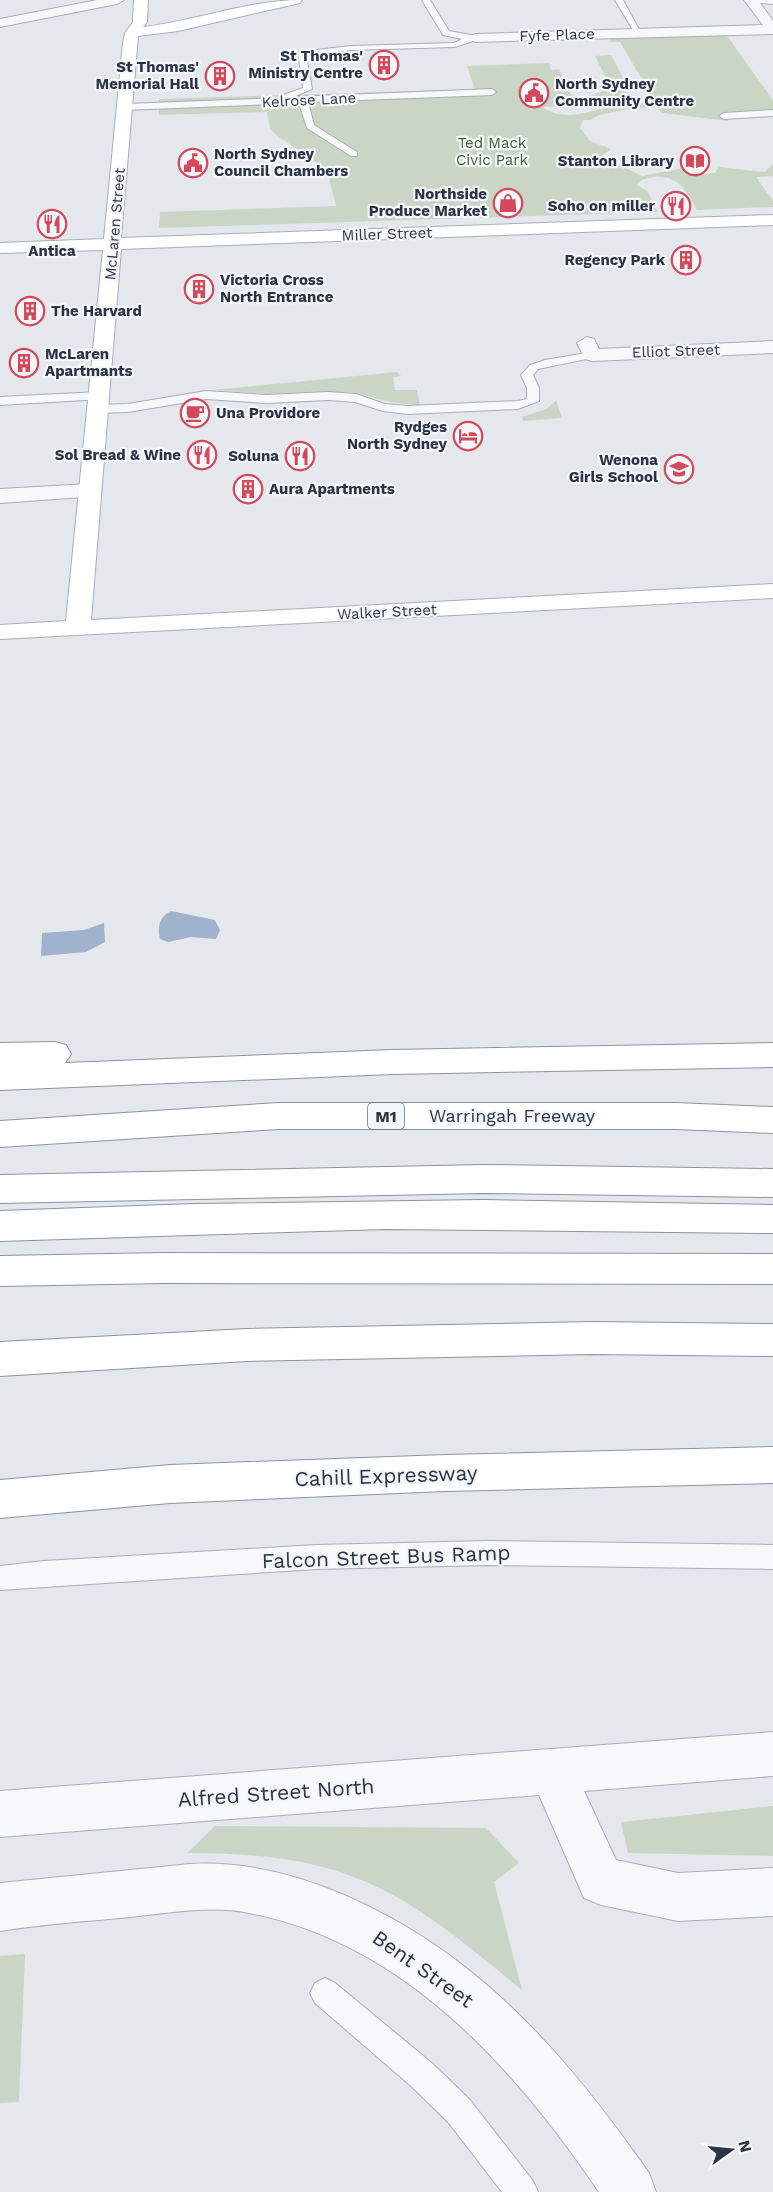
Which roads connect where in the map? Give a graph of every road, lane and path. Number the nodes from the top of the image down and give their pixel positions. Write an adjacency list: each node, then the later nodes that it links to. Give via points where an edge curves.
1 (141, 0): 7 (main road, McLaren Street, via 140,22)
2 (296, 0): 7 (main road, via 178,27)
3 (426, 0): 11 (lane, via 446,33)
4 (619, 0): 10 (lane)
5 (752, 1): 6 (lane); 9 (street)
6 (773, 2)
7 (124, 13): 8 (street); 15 (main road, McLaren Street)
8 (0, 23)
9 (772, 29): 10 (street, Fyfe Place)
10 (639, 33): 11 (street, Fyfe Place)
11 (474, 38): 14 (lane, via 455,45 351,48 302,54 308,89)
12 (492, 92): 13 (lane, Kelrose Lane)
13 (303, 101): 14 (lane, Kelrose Lane); 18 (lane, via 310,126)
14 (273, 102): 15 (lane, Kelrose Lane)
15 (125, 107): 20 (main road, McLaren Street)
16 (773, 113): 17 (lane, via 756,110)
17 (724, 116)
18 (354, 154)
19 (773, 220): 20 (main road, Miller Street)
20 (114, 243): 21 (main road, Miller Street); 25 (main road, McLaren Street)
21 (0, 248)
22 (773, 347): 23 (street, Elliot Street)
23 (590, 349): 25 (lane, via 534,367 527,375 533,401 518,405 408,410 356,398 206,395 128,408)
24 (0, 401): 25 (lane)
25 (98, 403): 26 (main road, McLaren Street)
26 (90, 492): 27 (street); 29 (main road, McLaren Street)
27 (0, 496)
28 (773, 591): 29 (main road, Walker Street)
29 (78, 629): 30 (main road, Walker Street)
30 (0, 632)
31 (0, 1055): 33 (main road, via 176,1054)
32 (773, 1055): 33 (main road)
33 (392, 1062): 34 (main road)
34 (0, 1078)
35 (773, 1120): 36 (main road, Warringah Freeway / M1, via 676,1116 279,1116)
36 (0, 1134)
37 (773, 1183): 38 (main road, via 331,1179)
38 (0, 1189)
39 (773, 1219): 40 (main road, via 352,1214)
40 (0, 1226)
41 (773, 1269): 42 (main road)
42 (0, 1271)
43 (773, 1340): 44 (main road, via 593,1338 259,1345)
44 (0, 1359)
45 (773, 1465): 46 (main road, Cahill Expressway, via 192,1484)
46 (0, 1499)
47 (773, 1557): 48 (lane, Falcon Street Bus Ramp, via 499,1553 339,1556)
48 (0, 1578)
49 (773, 1754): 50 (street, Alfred Street North)
50 (552, 1771): 51 (street, Alfred Street North); 52 (street, via 601,1881 678,1897)
51 (0, 1814)
52 (773, 1892)
53 (14, 1905): 56 (street, Bent Street, via 203,1886 248,1889 321,1909 364,1928 477,2005 555,2091)
54 (325, 1993): 55 (lane, via 459,2111)
55 (522, 2192)
56 (630, 2192)

